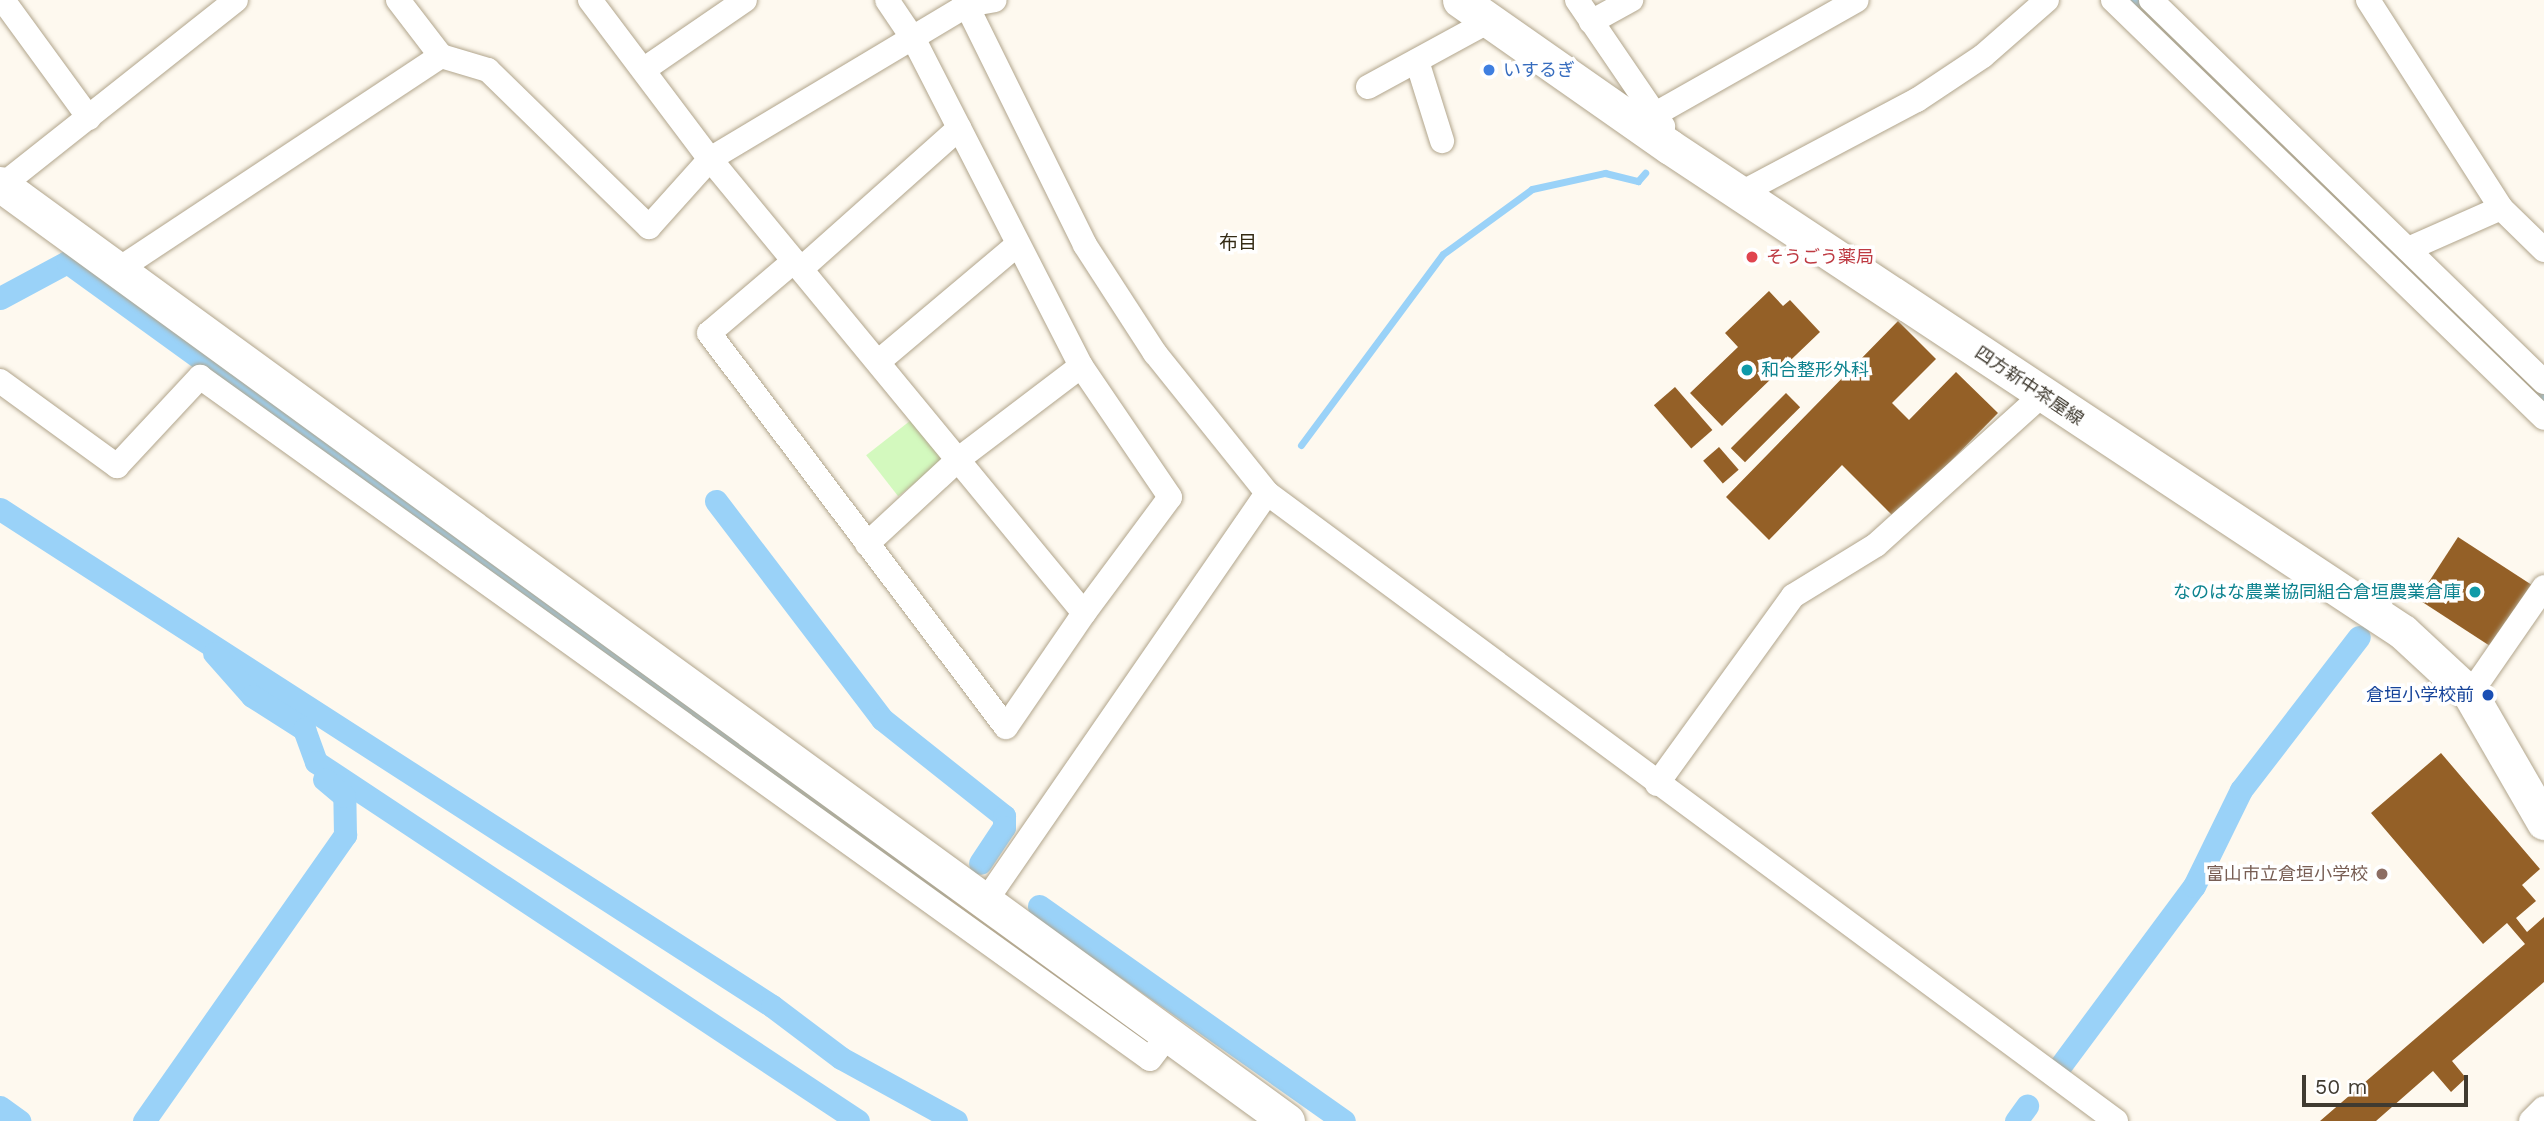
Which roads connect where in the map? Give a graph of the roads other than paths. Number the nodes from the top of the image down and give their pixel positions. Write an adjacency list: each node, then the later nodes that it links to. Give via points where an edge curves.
1 (2, 0): 25 (street)
2 (398, 0): 20 (street)
3 (590, 0): 22 (street)
4 (745, 0): 22 (street)
5 (887, 0): 19 (street)
6 (995, 0): 16 (street)
7 (1460, 0): 17 (street, 四方新中茶屋線)
8 (1577, 0): 18 (street)
9 (1631, 0): 18 (street)
10 (1857, 0): 24 (street)
11 (2047, 0): 31 (street, via 1983,56 1917,100)
12 (2113, 0): 43 (street)
13 (2151, 0): 34 (street)
14 (2368, 0): 32 (street)
15 (234, 1): 25 (street)
16 (966, 3): 19 (street); 45 (street, via 1086,245 1155,353)
17 (1489, 21): 21 (street); 28 (street, 四方新中茶屋線)
18 (1591, 22): 24 (street)
19 (914, 40): 26 (street); 29 (street)
20 (441, 56): 29 (street, via 488,70 649,227); 37 (street)
21 (1417, 61): 23 (street); 27 (street)
22 (646, 68): 29 (street)
23 (1368, 88)
24 (1659, 112): 28 (street)
25 (89, 118): 30 (street)
26 (959, 128): 33 (street); 36 (street)
27 (1443, 142)
28 (1670, 147): 31 (street, 四方新中茶屋線)
29 (710, 159): 36 (street)
30 (1, 185): 37 (street)
31 (1741, 193): 42 (street, 四方新中茶屋線)
32 (2501, 208): 34 (street); 35 (street)
33 (1018, 244): 38 (street); 39 (street)
34 (2408, 250): 41 (street)
35 (2544, 250)
36 (798, 265): 38 (street); 46 (street, via 709,334)
37 (116, 271): 52 (street)
38 (878, 362): 44 (street)
39 (1080, 366): 44 (street); 48 (street, via 1170,497)
40 (0, 381): 53 (street, via 117,466 200,377 1150,1059)
41 (2544, 382)
42 (2042, 395): 49 (street, 四方新中茶屋線, via 2403,632); 50 (street, via 1876,545 1793,596)
43 (2544, 418)
44 (960, 458): 46 (street); 48 (street)
45 (1267, 493): 50 (street); 52 (street)
46 (867, 544): 48 (street, via 1006,727)
47 (2544, 587): 49 (street)
48 (1084, 613)
49 (2470, 694): 51 (street, 四方新中茶屋線)
50 (1657, 784): 56 (street)
51 (2544, 822)
52 (985, 902): 53 (street)
53 (1168, 1035): 55 (street)
54 (2544, 1108): 57 (street)
55 (1287, 1121)
56 (2116, 1121)
57 (2531, 1121)

